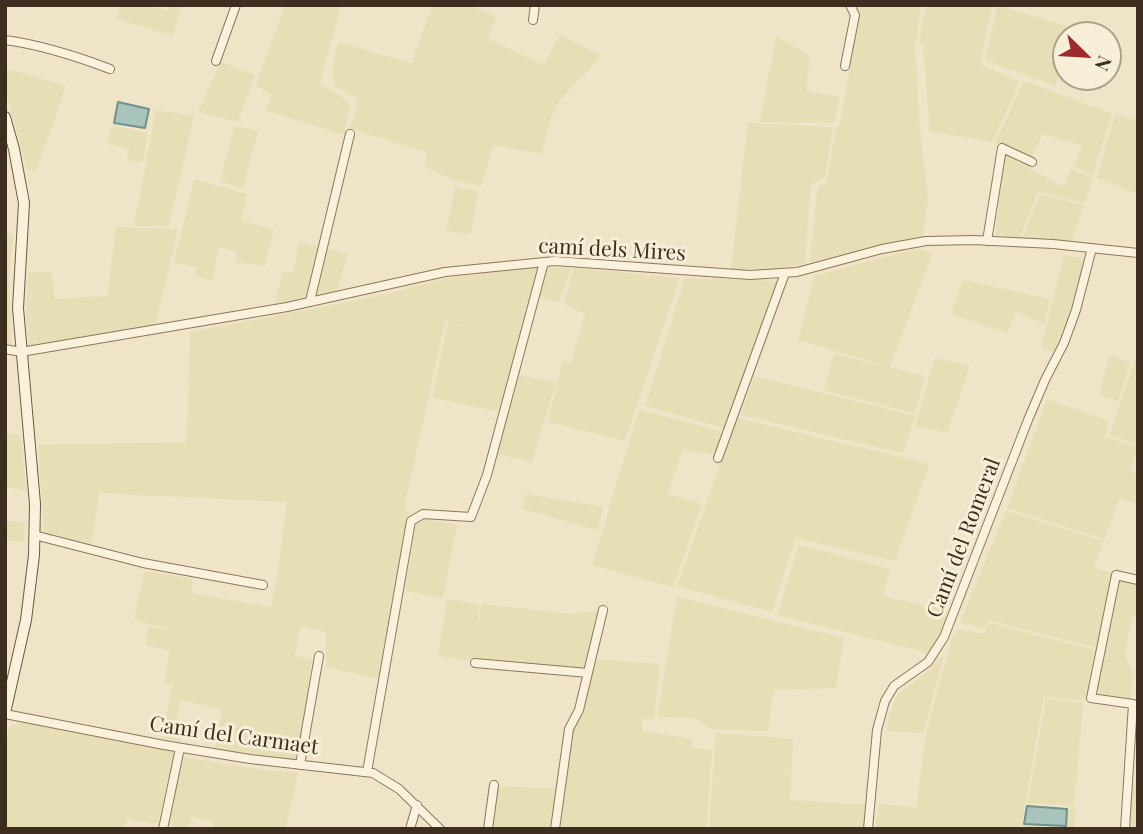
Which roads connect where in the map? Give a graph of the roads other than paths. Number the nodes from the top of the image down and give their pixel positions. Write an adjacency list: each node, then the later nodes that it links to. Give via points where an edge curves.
1 (236, 5): 6 (street)
2 (536, 5): 4 (street)
3 (850, 5): 7 (street, via 855,15)
4 (533, 20)
5 (5, 40): 8 (street)
6 (216, 61)
7 (845, 66)
8 (110, 69)
9 (5, 117): 12 (main road)
10 (349, 134): 19 (street)
11 (5, 157): 12 (street)
12 (17, 162): 21 (main road, via 24,203 18,307)
13 (1032, 162): 14 (street, via 1002,148)
14 (988, 241): 15 (street, camí dels Mires); 18 (street, camí dels Mires, via 926,241)
15 (1092, 248): 16 (street, camí dels Mires); 41 (street, Camí del Romeral, via 1064,343 1028,420 944,637 928,662 894,686 885,701 877,730)
16 (1138, 253)
17 (544, 262): 18 (street, camí dels Mires, via 750,275); 19 (street, camí dels Mires, via 444,272); 33 (street, via 487,475 471,517 423,514 411,521)
18 (785, 273): 22 (street)
19 (310, 301): 21 (street, camí dels Mires)
20 (5, 349): 21 (street, camí dels Mires)
21 (21, 352): 23 (main road)
22 (718, 458)
23 (34, 535): 25 (street, via 143,563); 30 (main road, via 26,620)
24 (1138, 580): 42 (street, via 1116,575 1091,698 1133,704)
25 (263, 585)
26 (603, 610): 29 (street)
27 (318, 656): 32 (street)
28 (475, 663): 29 (street)
29 (588, 673): 40 (street, via 569,729)
30 (5, 713): 31 (street, Camí del Carmaet)
31 (180, 748): 32 (street, Camí del Carmaet); 36 (street)
32 (300, 765): 33 (street, Camí del Carmaet)
33 (367, 772): 35 (street, Camí del Carmaet)
34 (494, 785): 39 (street)
35 (417, 805): 37 (street); 38 (street, Camí del Carmaet)
36 (163, 829)
37 (410, 829)
38 (440, 829)
39 (488, 829)
40 (555, 829)
41 (868, 829)
42 (1125, 829)

